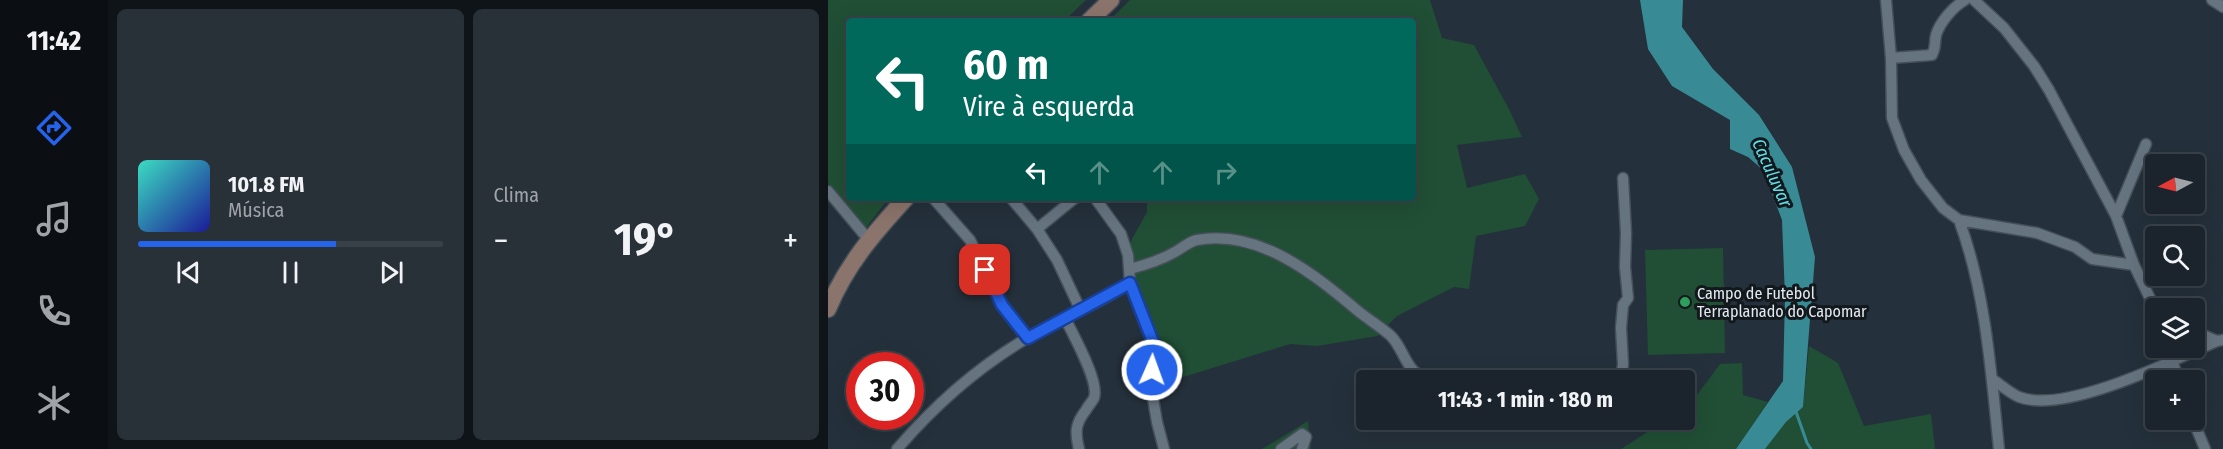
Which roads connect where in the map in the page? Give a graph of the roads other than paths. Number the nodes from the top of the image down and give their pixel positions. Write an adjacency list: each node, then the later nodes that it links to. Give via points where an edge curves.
1 (1111, 0): 7 (main road)
2 (1886, 0): 8 (street)
3 (1965, 0): 8 (street, via 1949,13 1935,36 1932,55)
4 (1974, 0): 17 (street, via 2004,28 2034,66)
5 (2212, 0): 6 (street)
6 (2223, 7)
7 (1092, 18)
8 (1891, 58): 18 (street, via 1892,118 1904,150 1943,208)
9 (2146, 144): 17 (street)
10 (1623, 178): 34 (street, via 1628,298 1623,305 1621,328)
11 (828, 191): 20 (street)
12 (903, 201): 20 (main road)
13 (936, 201): 29 (street, via 970,240 1002,305)
14 (1013, 201): 19 (street)
15 (1071, 201): 19 (street)
16 (1097, 201): 22 (street, via 1121,234)
17 (2116, 216): 21 (street)
18 (1959, 220): 21 (street, via 2037,233 2092,259); 36 (street, via 1973,263)
19 (1037, 230): 26 (street, via 1057,260)
20 (868, 239): 25 (main road)
21 (2134, 265): 24 (street)
22 (1130, 269): 23 (street); 33 (street, via 1159,260 1195,240 1245,242 1273,252 1336,291 1386,331)
23 (1130, 283): 26 (street); 40 (street, via 1153,342 1151,387)
24 (2150, 298)
25 (829, 303)
26 (1080, 309): 27 (street)
27 (1065, 318): 29 (street); 39 (street, via 1095,392 1075,428)
28 (2205, 335): 30 (street)
29 (1028, 338): 38 (street, via 937,405)
30 (2220, 340): 32 (street)
31 (2171, 358): 32 (street)
32 (2172, 361): 35 (street); 36 (street, via 2065,399 2019,397)
33 (1412, 370)
34 (1622, 370)
35 (2175, 370)
36 (1992, 379): 43 (street)
37 (2197, 430): 44 (street)
38 (897, 449)
39 (1078, 449)
40 (1164, 449)
41 (1281, 449): 42 (street, via 1302,434 1306,437)
42 (1302, 449)
43 (1999, 449)
44 (2205, 449)

